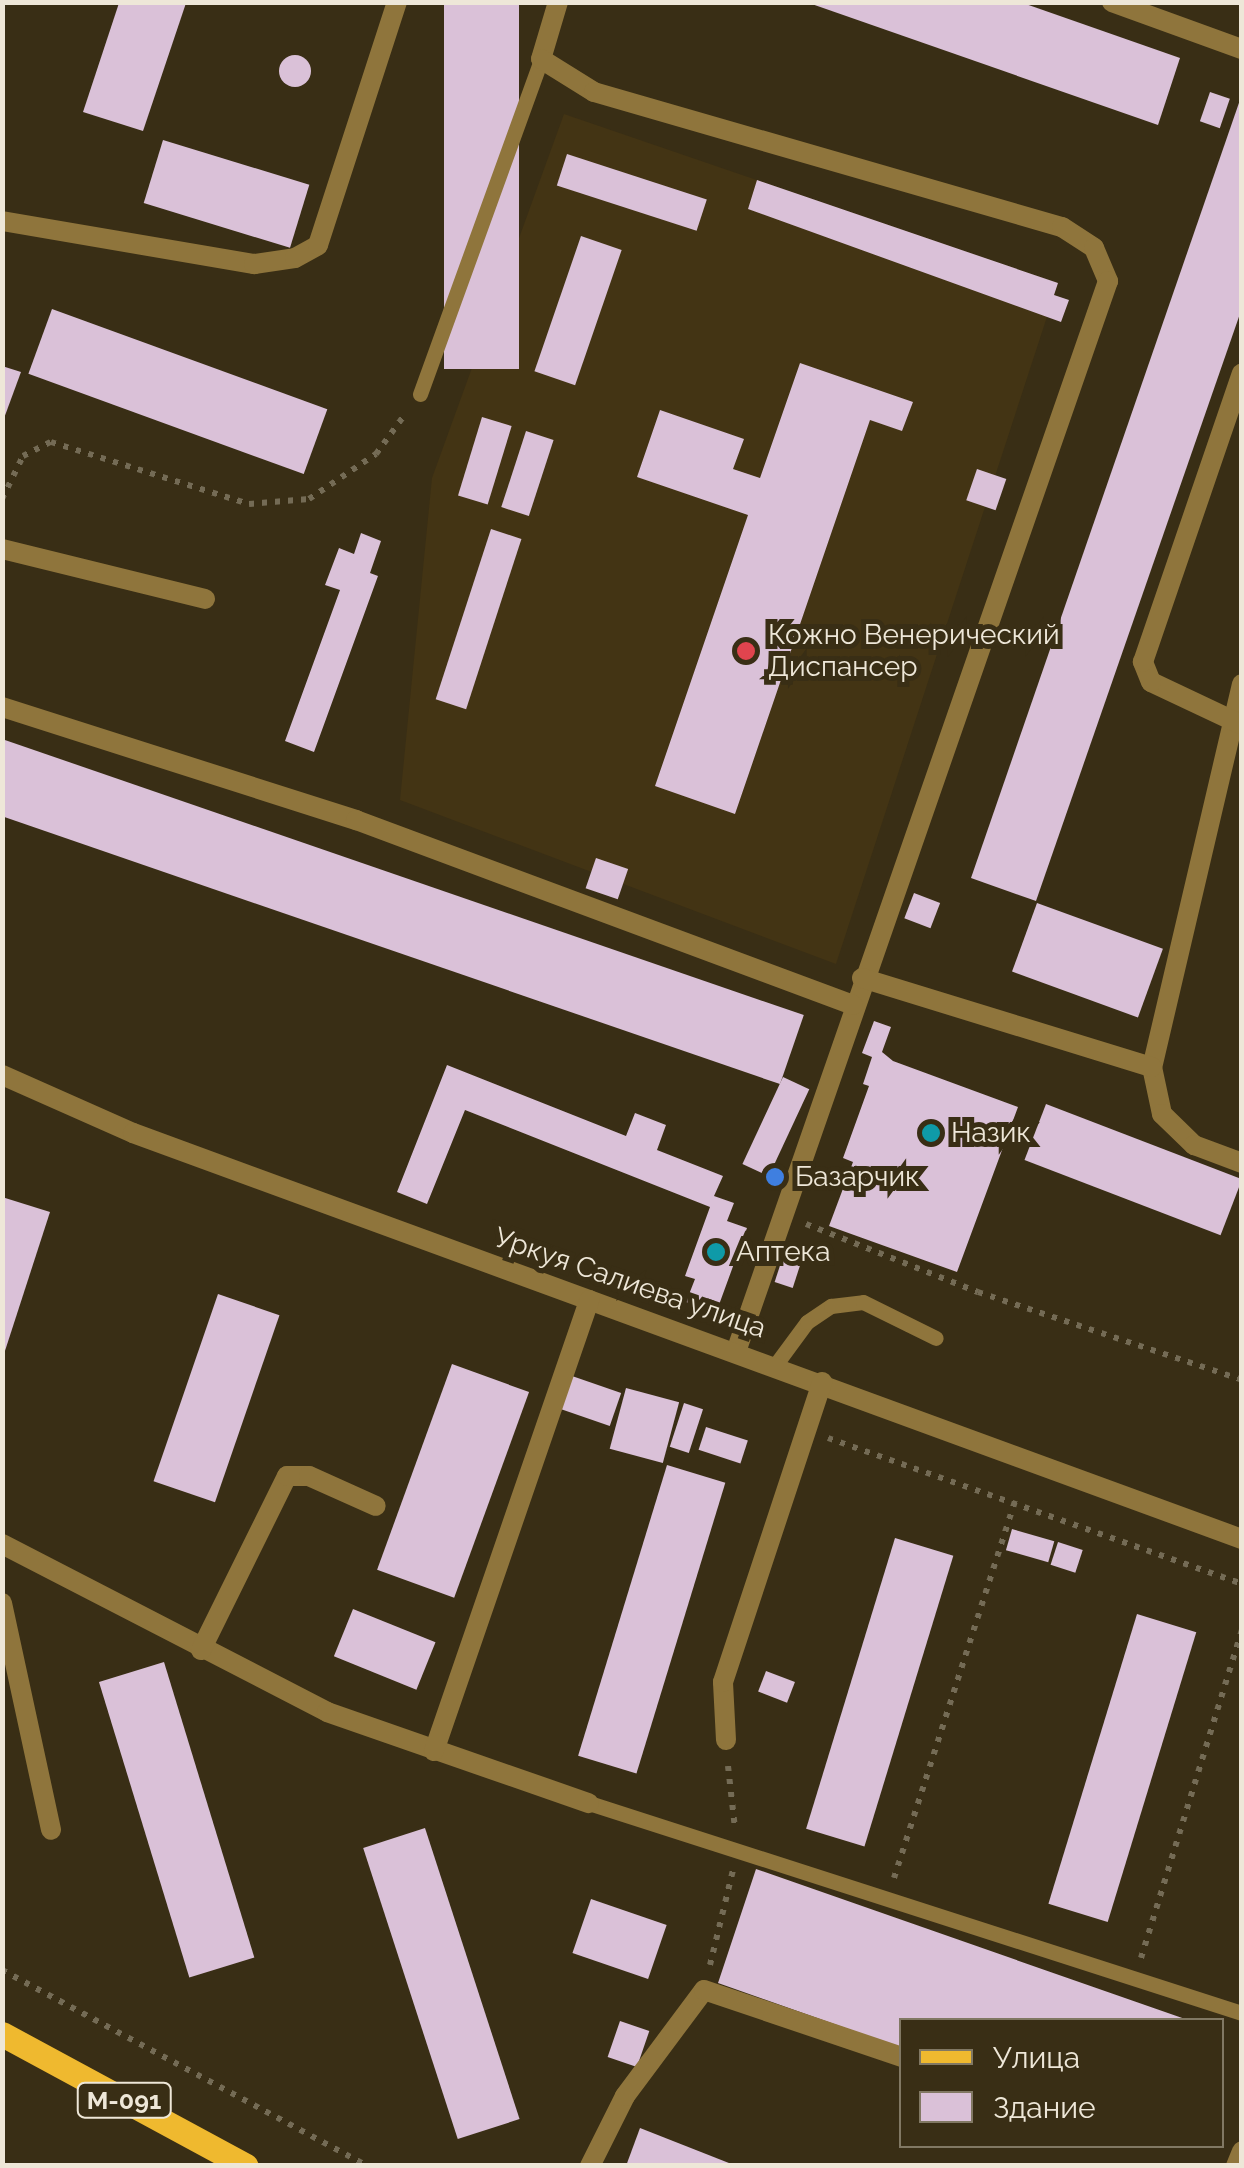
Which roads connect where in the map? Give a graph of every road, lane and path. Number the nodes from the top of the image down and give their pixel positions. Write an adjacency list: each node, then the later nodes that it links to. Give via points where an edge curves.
1 (396, 2): 6 (street, via 318,245 296,258 254,264)
2 (558, 2): 5 (street)
3 (1112, 2): 4 (street)
4 (1242, 49)
5 (541, 59): 8 (lane); 15 (street, via 594,92 1062,227 1094,248 1108,281)
6 (2, 221)
7 (1242, 373): 14 (street, via 1143,662 1151,682)
8 (420, 394): 9 (path, via 376,454 309,499 249,504 51,442 23,456)
9 (2, 500)
10 (2, 549): 11 (street)
11 (204, 599)
12 (1242, 684): 14 (street)
13 (2, 707): 16 (street, via 356,820)
14 (1235, 723): 17 (street)
15 (862, 978): 16 (street); 17 (street)
16 (853, 1006): 20 (street)
17 (1152, 1067): 19 (street, via 1162,1114 1194,1145)
18 (2, 1075): 21 (street, Уркуя Салиева улица, via 134,1133)
19 (1242, 1163)
20 (782, 1214): 23 (street); 25 (path, via 978,1292)
21 (589, 1300): 23 (street, Уркуя Салиева улица); 37 (street)
22 (936, 1338): 24 (lane, via 863,1302 831,1306 807,1322)
23 (738, 1349): 24 (street, Уркуя Салиева улица)
24 (776, 1364): 26 (street, Уркуя Салиева улица)
25 (1242, 1380)
26 (822, 1382): 27 (street); 30 (street, Уркуя Салиева улица)
27 (802, 1429): 28 (path); 36 (street, via 723,1682)
28 (1015, 1502): 32 (path); 40 (path)
29 (376, 1506): 35 (street, via 309,1476 287,1476)
30 (1242, 1539)
31 (2, 1544): 35 (street)
32 (1242, 1584)
33 (2, 1603): 39 (street)
34 (1242, 1629): 42 (path)
35 (201, 1650): 37 (street, via 327,1712)
36 (726, 1740)
37 (434, 1751): 38 (street)
38 (589, 1803): 40 (lane)
39 (51, 1830)
40 (888, 1898): 42 (lane)
41 (2, 1970): 48 (path)
42 (1135, 1978): 43 (lane)
43 (1242, 2013)
44 (2, 2034): 47 (main road, М-091)
45 (899, 2056): 49 (street, via 704,1990 625,2096)
46 (1242, 2151): 50 (street)
47 (246, 2166)
48 (368, 2166)
49 (590, 2166)
50 (1236, 2166)

